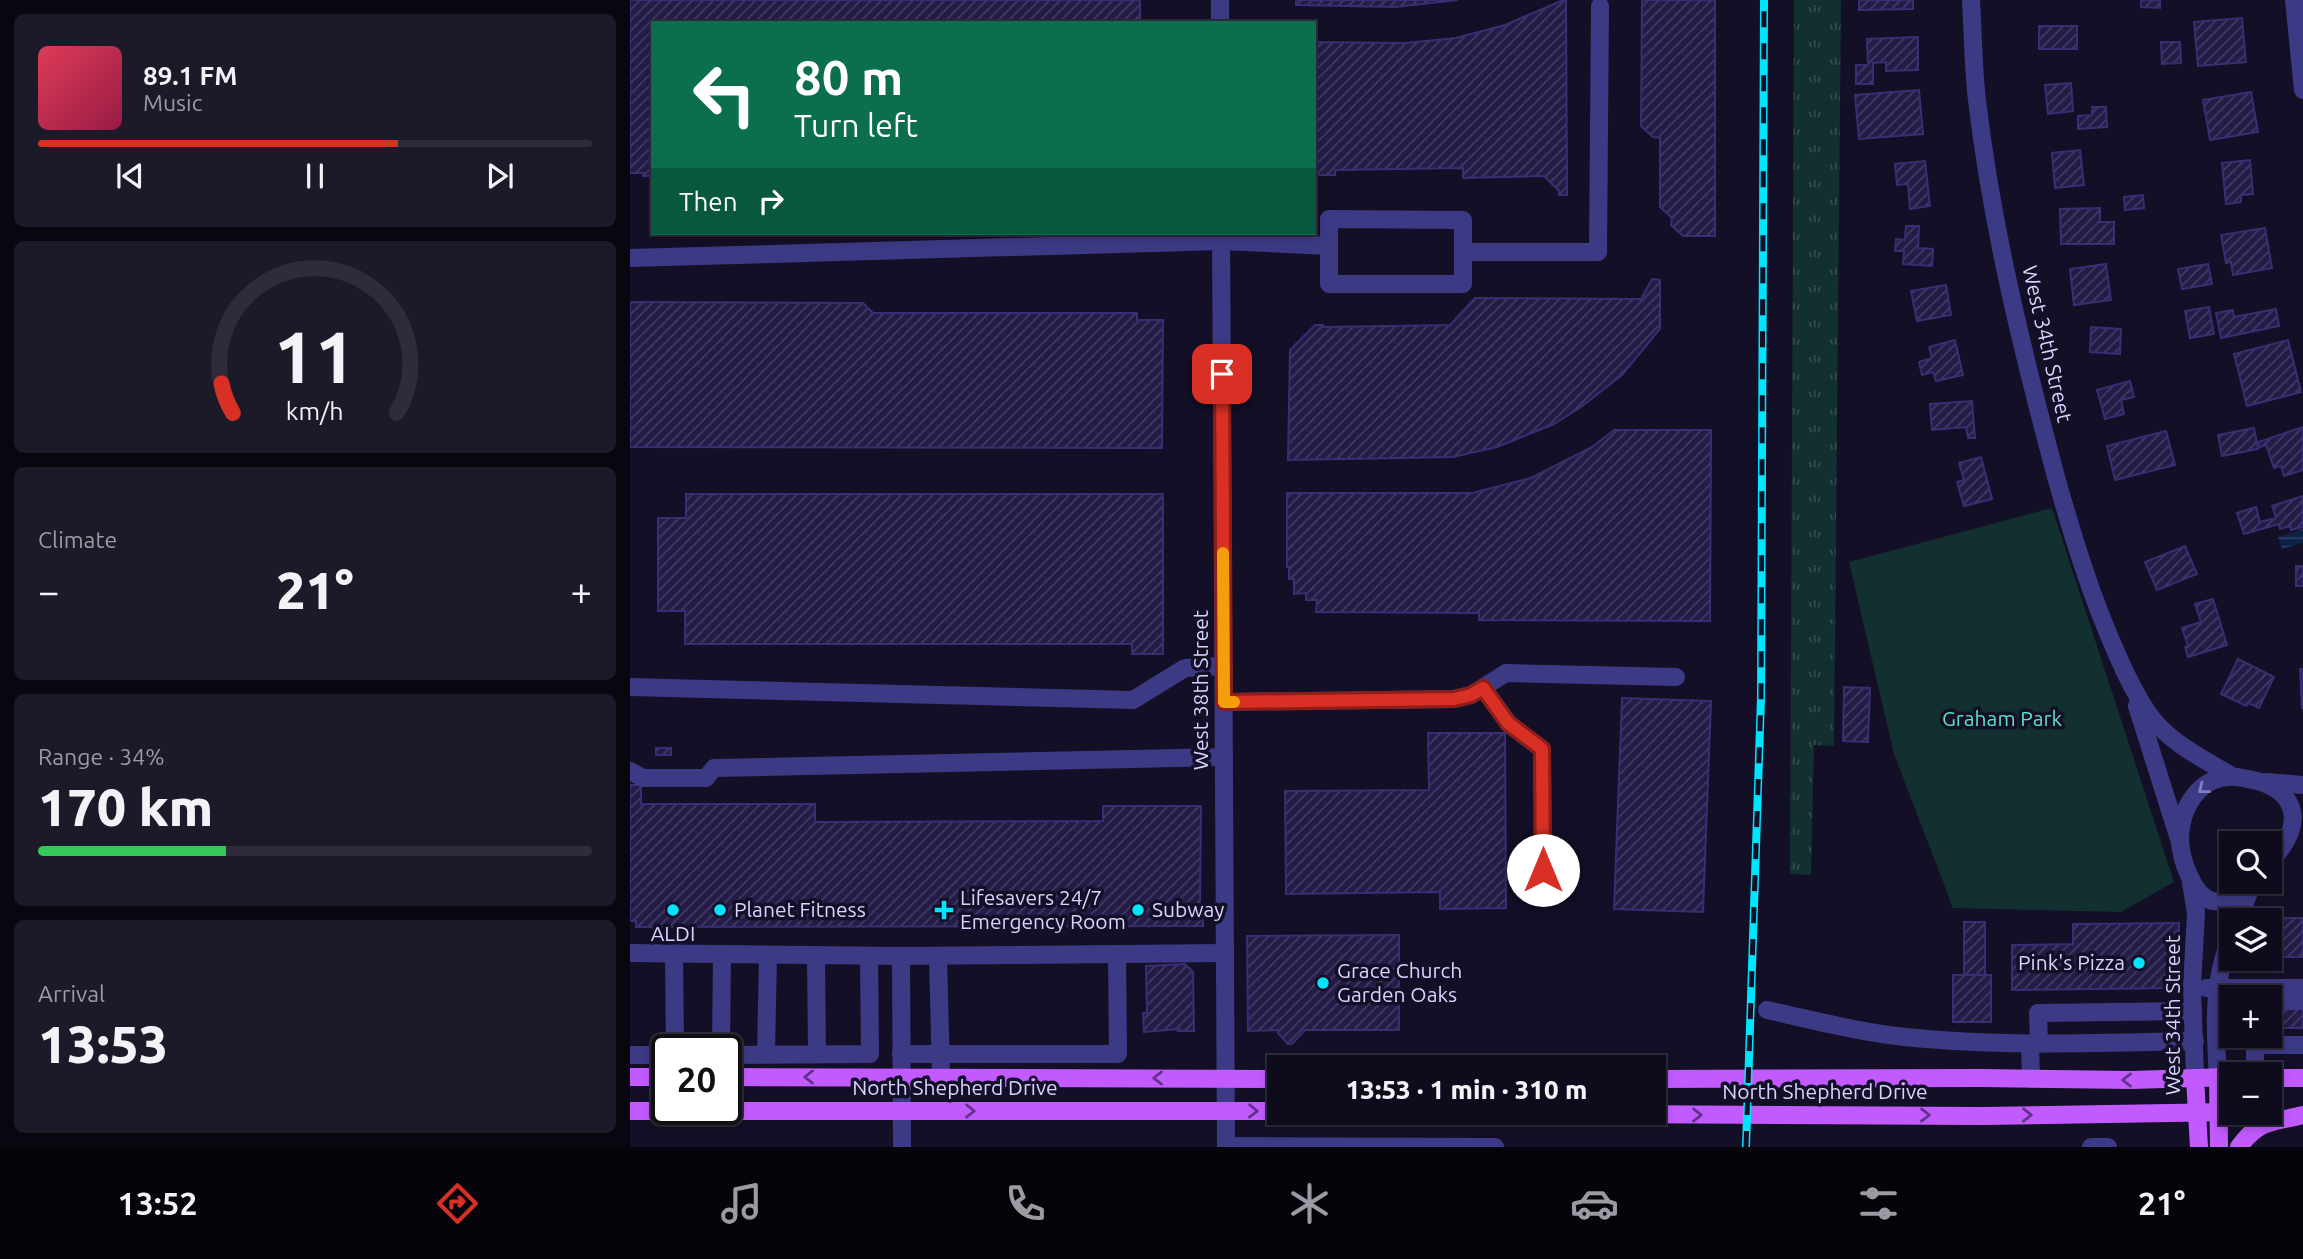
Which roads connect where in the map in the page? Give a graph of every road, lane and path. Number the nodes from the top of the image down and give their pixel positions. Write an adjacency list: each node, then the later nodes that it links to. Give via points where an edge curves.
1 (1220, 0): 5 (street)
2 (1971, 0): 13 (street, West 34th Street, via 1977,99 2016,320 2071,530)
3 (2294, 0): 6 (street)
4 (1600, 6): 9 (street, via 1598,253)
5 (1220, 21)
6 (2303, 90)
7 (1221, 237): 8 (street); 10 (street); 11 (street, West 38th Street)
8 (1329, 246): 9 (street, via 1329,219 1463,220); 9 (street, via 1329,284 1463,284)
9 (1463, 252)
10 (630, 258)
11 (1224, 666): 14 (street, via 1185,668 1133,700); 16 (street, West 38th Street)
12 (1676, 677): 15 (street, via 1506,673)
13 (2131, 685): 19 (street, West 34th Street, via 2165,732); 23 (street, West 34th Street)
14 (630, 687)
15 (1483, 688): 16 (street, via 1454,699); 26 (street, via 1508,723 1542,749)
16 (1224, 702): 17 (street, West 38th Street)
17 (1224, 757): 18 (street, via 714,768 706,778 643,778); 31 (street, West 38th Street)
18 (630, 771)
19 (2232, 776): 20 (street); 23 (street, one-way to 23, via 2197,790)
20 (2266, 782): 21 (street); 24 (street, via 2287,799 2293,812)
21 (2303, 785)
22 (2303, 826): 24 (street)
23 (2180, 841): 27 (street, West 34th Street)
24 (2287, 841): 25 (street)
25 (2282, 847)
26 (1543, 870)
27 (2191, 883): 28 (street, via 2201,896 2214,901); 40 (street, West 34th Street, via 2196,913)
28 (2234, 894)
29 (630, 953): 30 (street)
30 (674, 953): 32 (street); 48 (street)
31 (1225, 953): 34 (street); 79 (street, West 38th Street)
32 (722, 954): 33 (street); 49 (street)
33 (768, 954): 35 (street); 55 (street)
34 (1117, 954): 38 (street); 61 (street)
35 (816, 955): 36 (street); 56 (street)
36 (869, 956): 37 (street); 56 (street, via 870,1054)
37 (901, 956): 38 (street); 57 (street)
38 (938, 956): 54 (street)
39 (2220, 971): 41 (street, West 34th Street)
40 (2192, 987): 41 (street); 47 (street, West 34th Street)
41 (2217, 988): 65 (street, West 34th Street)
42 (2303, 988): 43 (street)
43 (2282, 990)
44 (2282, 1001): 45 (street)
45 (2303, 1001)
46 (1767, 1010): 52 (street, via 1905,1037)
47 (2193, 1011): 50 (street, West 34th Street); 52 (street, via 2038,1013)
48 (675, 1034)
49 (721, 1034)
50 (2195, 1041): 52 (street); 76 (street, West 34th Street)
51 (2282, 1043): 53 (street)
52 (2034, 1044): 82 (street)
53 (2303, 1045)
54 (941, 1053): 57 (street); 58 (street); 66 (street)
55 (766, 1054): 56 (street); 64 (street)
56 (817, 1054)
57 (901, 1054): 70 (street)
58 (987, 1054): 59 (street); 71 (street)
59 (1040, 1054): 60 (street); 72 (street)
60 (1081, 1054): 61 (street); 74 (street)
61 (1118, 1054): 75 (street)
62 (630, 1055): 63 (street)
63 (651, 1055)
64 (742, 1055)
65 (2224, 1062)
66 (941, 1076): 70 (main road, North Shepherd Drive); 71 (main road, North Shepherd Drive)
67 (630, 1077): 68 (main road)
68 (651, 1077)
69 (742, 1077): 70 (main road, North Shepherd Drive, one-way to 69)
70 (902, 1077): 85 (street)
71 (987, 1077): 72 (main road, North Shepherd Drive)
72 (1040, 1077): 74 (main road, North Shepherd Drive)
73 (2219, 1077): 76 (main road, North Shepherd Drive)
74 (1081, 1078): 75 (main road, North Shepherd Drive)
75 (1118, 1078): 79 (main road, North Shepherd Drive, one-way to 75)
76 (2195, 1078): 82 (main road, North Shepherd Drive, one-way to 82); 90 (main road, West 34th Street)
77 (2282, 1078): 78 (main road)
78 (2303, 1078)
79 (1226, 1079): 80 (main road, North Shepherd Drive); 83 (street, West 38th Street)
80 (1267, 1079)
81 (1666, 1079): 82 (main road, North Shepherd Drive)
82 (2031, 1079)
83 (1226, 1110): 85 (main road, North Shepherd Drive, one-way to 83); 86 (main road, North Shepherd Drive, one-way to 86); 93 (street, West 38th Street)
84 (630, 1111): 85 (main road, North Shepherd Drive)
85 (901, 1111): 94 (street)
86 (1267, 1111)
87 (2219, 1112): 90 (main road, North Shepherd Drive)
88 (2282, 1113): 91 (main road)
89 (1666, 1114): 90 (main road, North Shepherd Drive, one-way to 90)
90 (2196, 1114): 98 (main road, West 34th Street)
91 (2303, 1114): 100 (main road, via 2261,1125)
92 (2223, 1125): 99 (main road, West 34th Street)
93 (1226, 1146): 95 (street)
94 (902, 1147)
95 (1495, 1147)
96 (2091, 1147): 97 (street)
97 (2108, 1147)
98 (2199, 1147)
99 (2219, 1147)
100 (2239, 1147)

